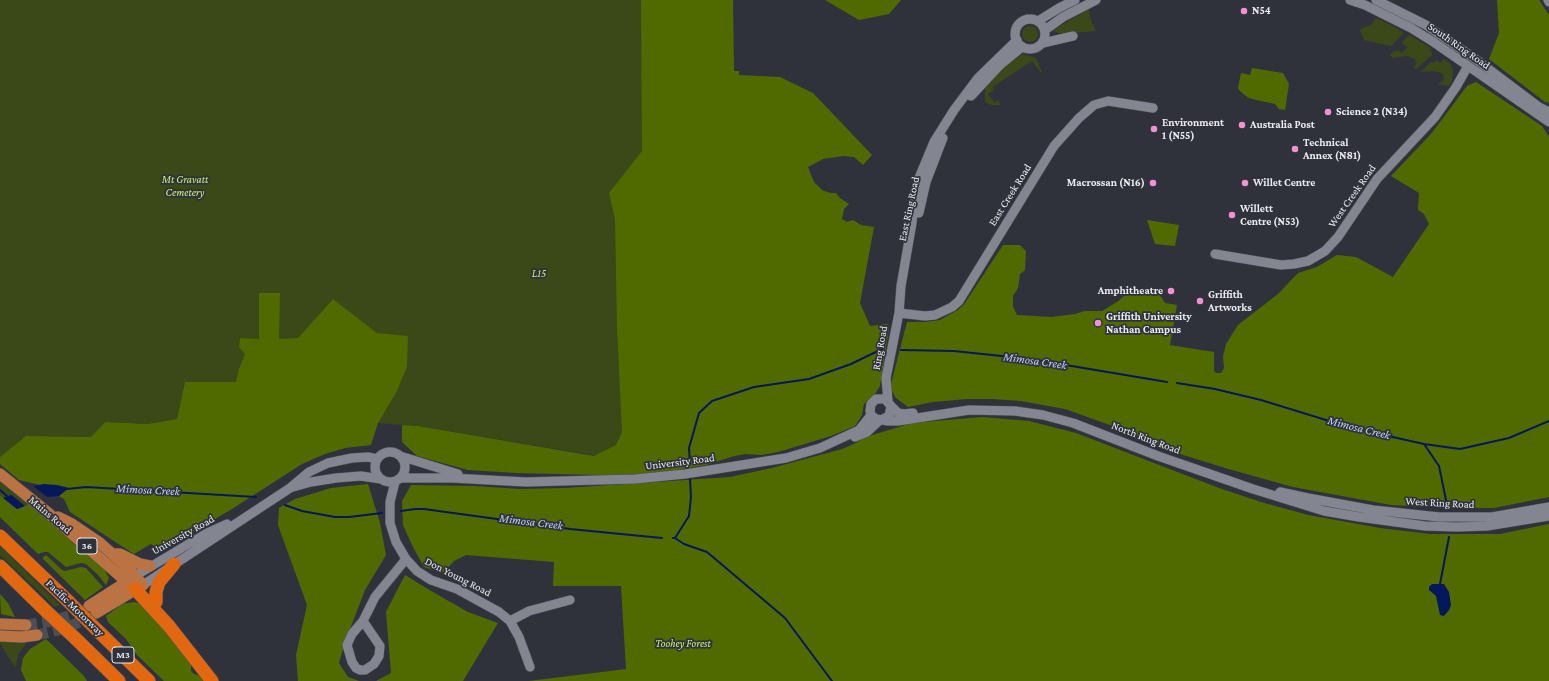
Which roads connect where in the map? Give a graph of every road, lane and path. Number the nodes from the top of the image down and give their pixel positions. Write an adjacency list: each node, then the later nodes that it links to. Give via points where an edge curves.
1 (1075, 0): 5 (street)
2 (1096, 0): 6 (street, via 1064,17)
3 (1350, 0): 9 (street, South Ring Road, via 1411,28)
4 (1376, 0): 11 (street, South Ring Road, via 1436,32)
5 (1038, 21): 6 (street, via 1044,26); 8 (street, via 1029,19 1020,23 1016,29)
6 (1045, 32): 7 (street); 7 (street, via 1073,36)
7 (1043, 43): 8 (street, via 1035,49)
8 (1019, 44): 14 (street, East Ring Road, via 978,78 934,142 915,191); 15 (street, East Ring Road, via 978,88 942,140 922,193)
9 (1468, 66): 12 (street, South Ring Road); 13 (street, West Creek Road, via 1435,117 1377,179 1338,237 1325,251 1308,261 1281,265)
10 (1153, 108): 15 (street, East Creek Road, via 1108,102 1094,105 1054,146 959,301 935,315)
11 (1549, 112)
12 (1549, 122)
13 (1215, 254)
14 (899, 300): 15 (street, Ring Road)
15 (899, 313): 16 (street, Ring Road)
16 (886, 378): 17 (street); 18 (street, Ring Road)
17 (876, 399): 18 (street, via 882,398); 19 (street, via 871,404)
18 (889, 404): 20 (street, via 889,416); 34 (street, North Ring Road, via 904,414 980,405 1045,412 1081,422 1224,475 1270,489)
19 (871, 414): 20 (street); 21 (street, University Road, via 859,430)
20 (881, 420): 21 (street, via 859,436); 34 (street, North Ring Road, via 898,421 968,410 1015,411 1043,415 1073,423 1223,479 1324,511)
21 (822, 447): 25 (street, University Road, via 786,458 649,479 526,482)
22 (400, 456): 23 (street, via 389,452); 25 (street, University Road); 26 (street, via 405,469)
23 (377, 459): 27 (street, via 376,472); 28 (street, University Road, via 352,458 328,463 309,472)
24 (0, 474): 31 (main road, Mains Road / 36)
25 (477, 479): 26 (street, University Road)
26 (398, 480): 27 (street); 29 (street, Don Young Road)
27 (383, 481): 28 (street, University Road, via 361,476 311,482); 29 (street, Don Young Road)
28 (290, 488): 33 (street, University Road)
29 (390, 502): 37 (street, Don Young Road, via 390,523 396,542)
30 (1549, 507): 34 (street, West Ring Road, via 1492,517)
31 (47, 512): 36 (main road, via 72,524); 41 (main road, Mains Road / 36)
32 (1549, 516): 34 (street, West Ring Road, via 1464,527 1425,526)
33 (244, 517): 38 (street, University Road); 40 (street, University Road, via 208,533)
34 (1396, 518)
35 (0, 536): 55 (highway, Pacific Motorway / M3, bridge)
36 (112, 554): 40 (main road, via 120,554); 41 (main road)
37 (406, 559): 45 (street, via 375,597); 46 (street, Don Young Road, via 417,571 431,580 488,606)
38 (174, 564): 41 (street, University Road); 43 (highway, via 159,582)
39 (0, 566): 54 (highway, Pacific Motorway / M3, bridge)
40 (150, 566): 41 (street, University Road)
41 (135, 583): 43 (highway); 44 (main road); 49 (highway)
42 (570, 600): 46 (street, via 529,611)
43 (156, 602): 49 (highway)
44 (93, 609)
45 (363, 621): 45 (street, via 380,646 379,656 366,670 356,668 347,645)
46 (510, 621): 53 (street, Don Young Road)
47 (0, 625): 48 (main road); 52 (main road)
48 (26, 625)
49 (169, 626): 56 (highway)
50 (36, 635): 52 (main road)
51 (0, 636): 52 (main road)
52 (22, 637)
53 (530, 667)
54 (119, 681)
55 (149, 681)
56 (212, 681)

